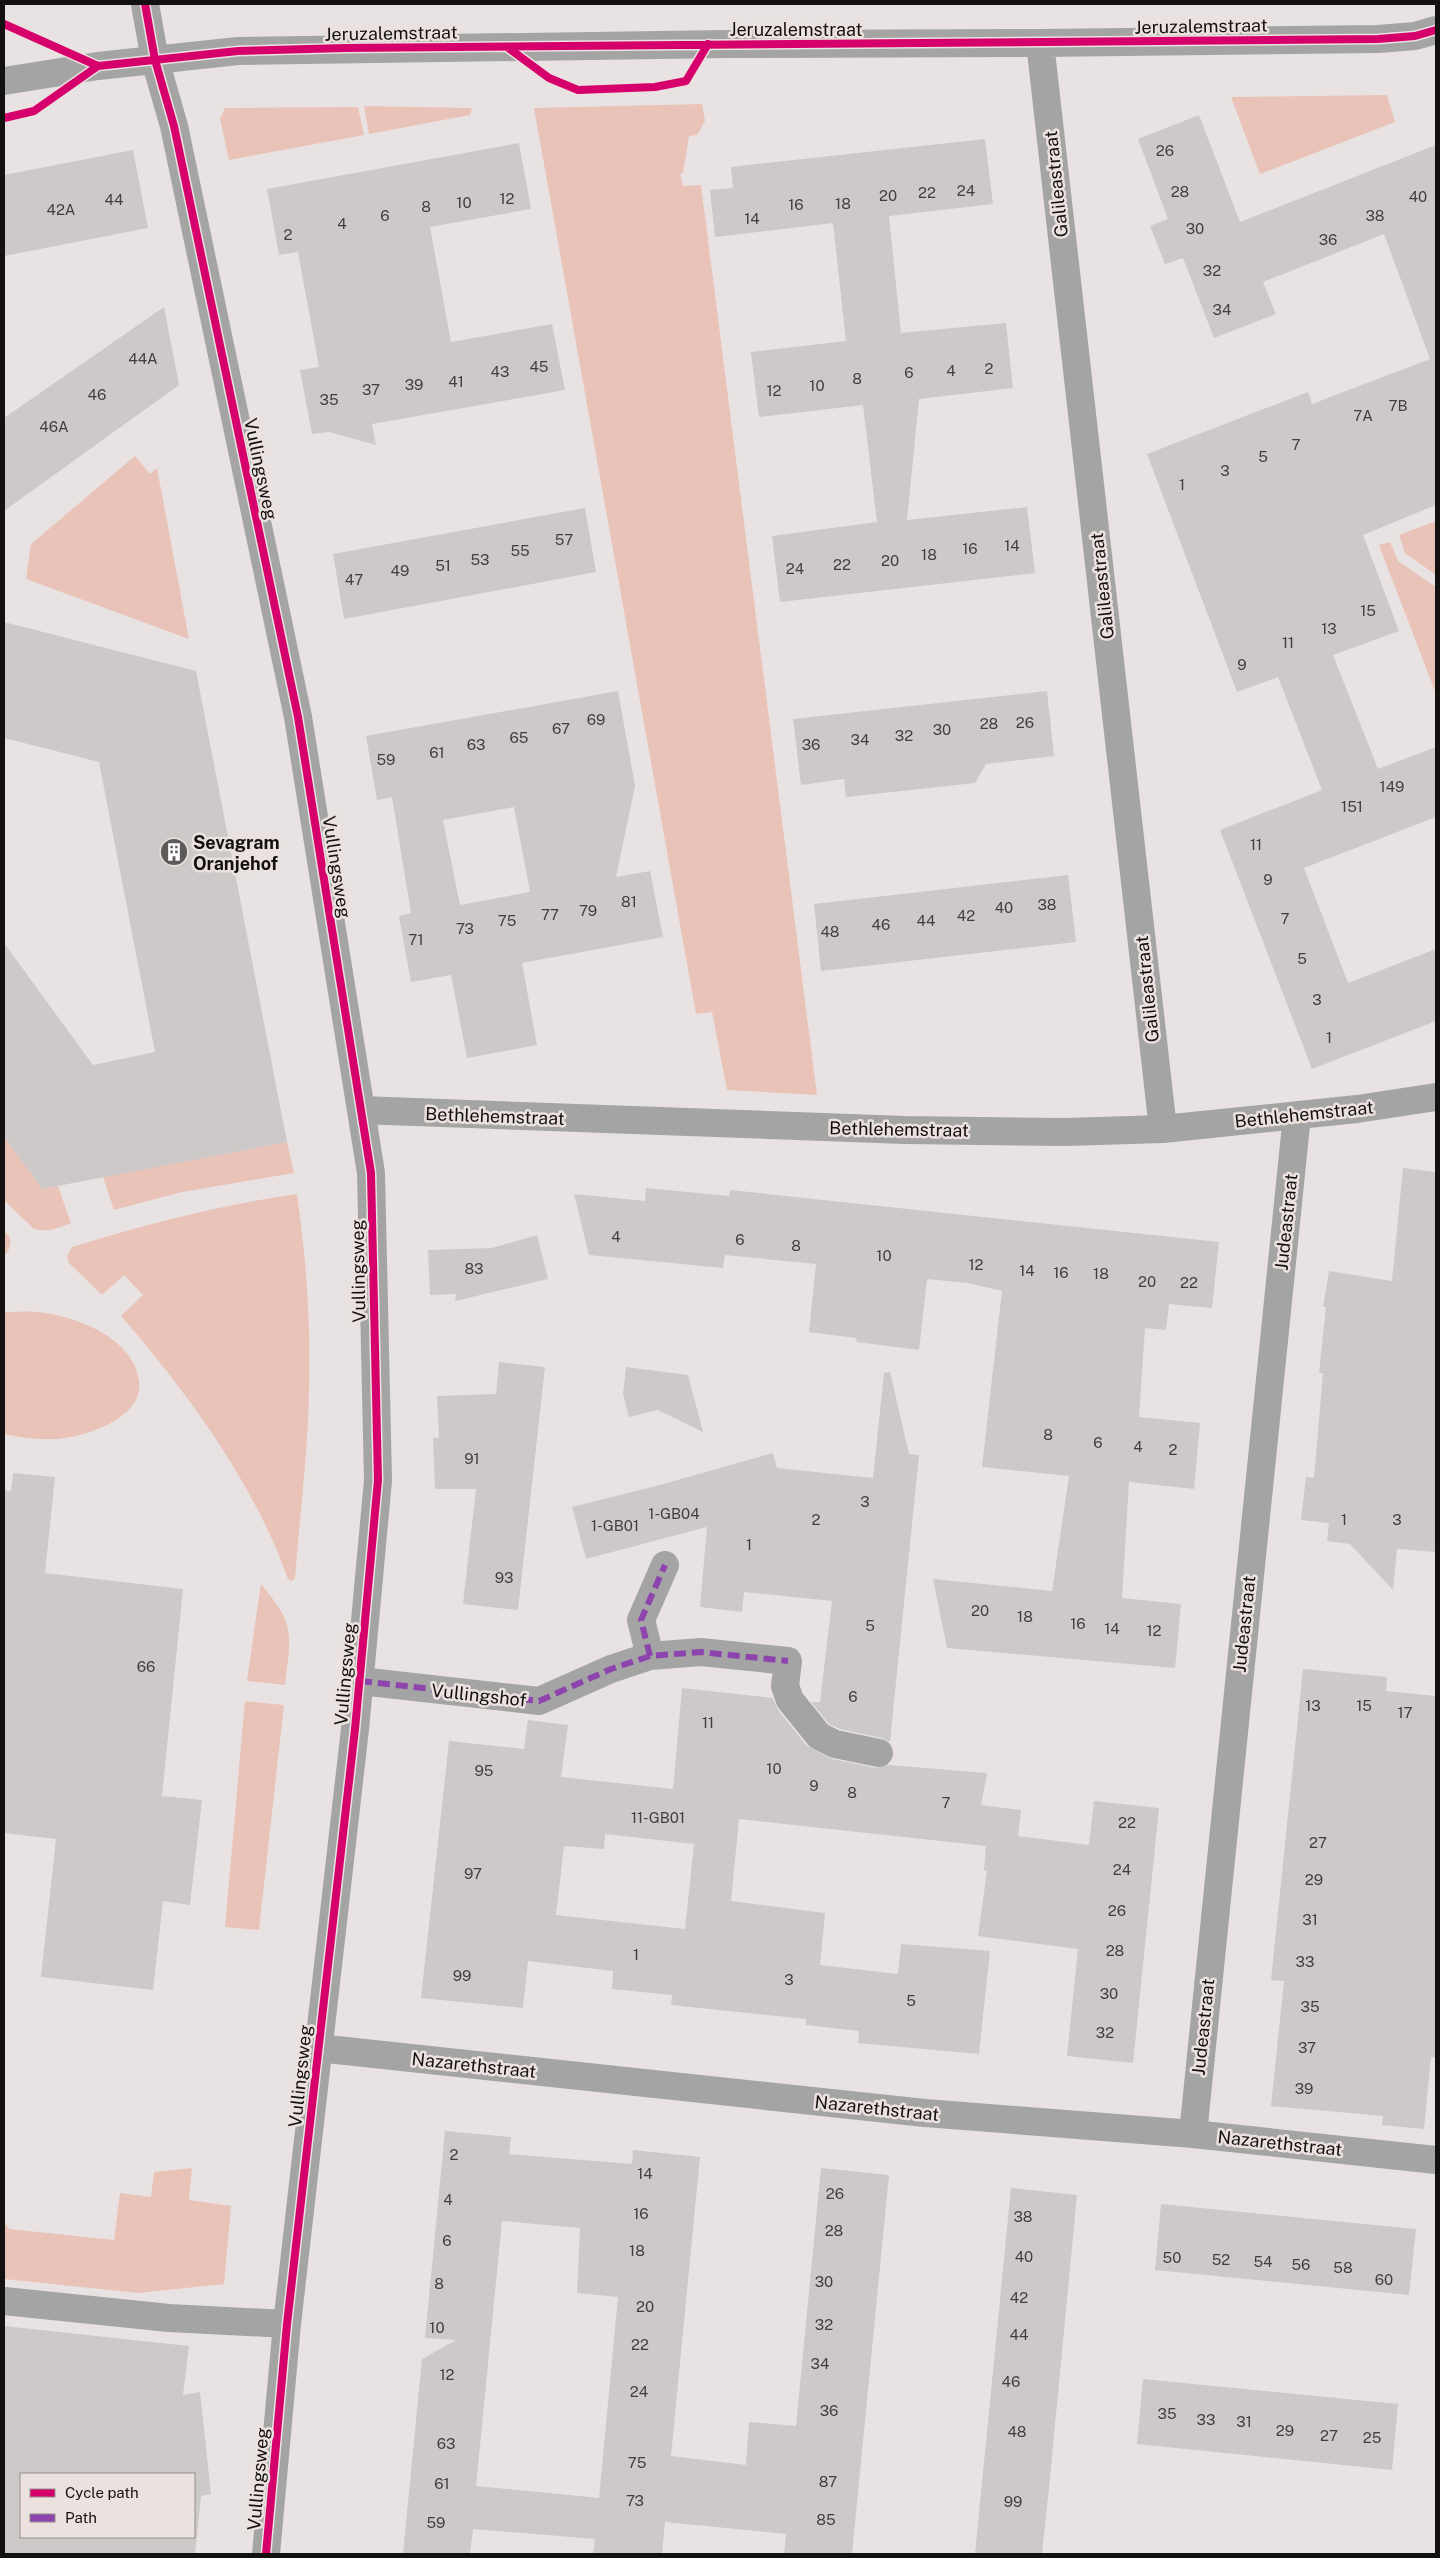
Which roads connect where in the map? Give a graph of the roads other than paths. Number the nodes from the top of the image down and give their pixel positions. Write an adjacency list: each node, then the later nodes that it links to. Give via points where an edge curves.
1 (145, 4): 4 (street, Vullingsweg)
2 (1436, 30): 3 (street, Jeruzalemstraat, via 1415,36 1378,39)
3 (1040, 44): 4 (street, Jeruzalemstraat, via 345,48 238,51); 9 (street, Galileastraat)
4 (155, 60): 5 (street, Jeruzalemstraat); 7 (street, Vullingsweg, via 174,126 298,717)
5 (4, 81)
6 (1436, 1097): 8 (street, Bethlehemstraat)
7 (361, 1110): 9 (street, Bethlehemstraat, via 905,1130 1066,1132); 12 (street, Vullingsweg, via 371,1173 378,1480)
8 (1297, 1115): 9 (street, Bethlehemstraat); 15 (street, Judeastraat)
9 (1163, 1129)
10 (665, 1564): 11 (street, via 641,1620)
11 (650, 1656): 12 (street, Vullingshof, via 611,1669 539,1701); 13 (street, Vullingshof, via 701,1652 788,1661 785,1686 790,1700 819,1736 835,1744)
12 (360, 1681): 14 (street, Vullingsweg)
13 (879, 1753)
14 (318, 2048): 15 (street, Nazarethstraat, via 925,2113); 18 (street, Vullingsweg)
15 (1193, 2134): 16 (street, Nazarethstraat)
16 (1436, 2160)
17 (4, 2301): 18 (street, via 169,2318)
18 (288, 2324): 19 (street, Vullingsweg)
19 (266, 2554)

